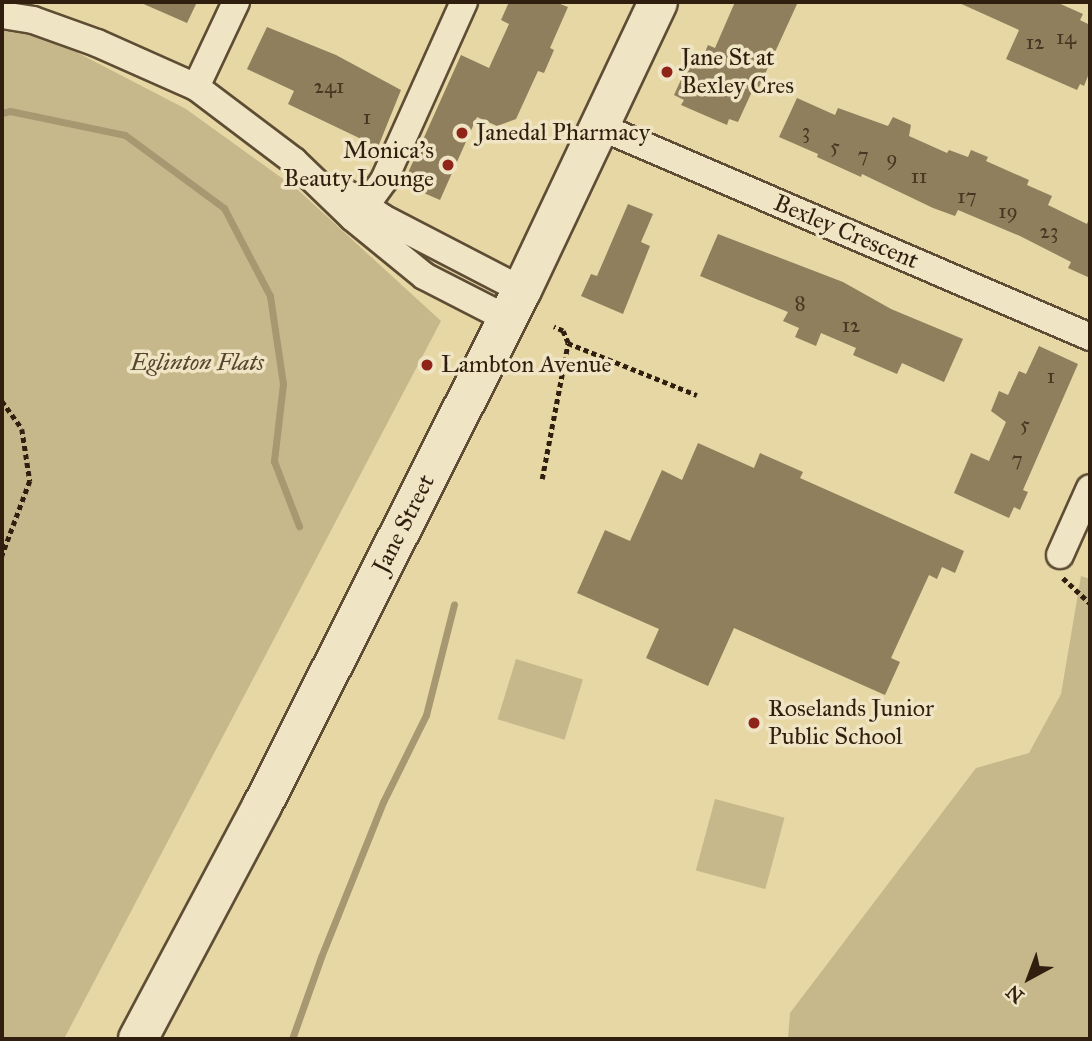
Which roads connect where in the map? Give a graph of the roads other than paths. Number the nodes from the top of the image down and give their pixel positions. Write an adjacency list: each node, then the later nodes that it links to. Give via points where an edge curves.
1 (236, 2): 5 (street)
2 (464, 2): 8 (street, via 384,180)
3 (658, 2): 6 (main road, Jane Street)
4 (2, 15): 5 (street, via 33,20 97,43)
5 (196, 87): 7 (street)
6 (601, 127): 9 (main road, Jane Street); 10 (street, Bexley Crescent)
7 (294, 161): 8 (street); 9 (street, via 424,276)
8 (366, 205): 9 (street)
9 (515, 304): 13 (main road, Jane Street, via 268,794)
10 (1090, 337)
11 (1090, 488): 12 (street)
12 (1060, 555)
13 (138, 1039)

